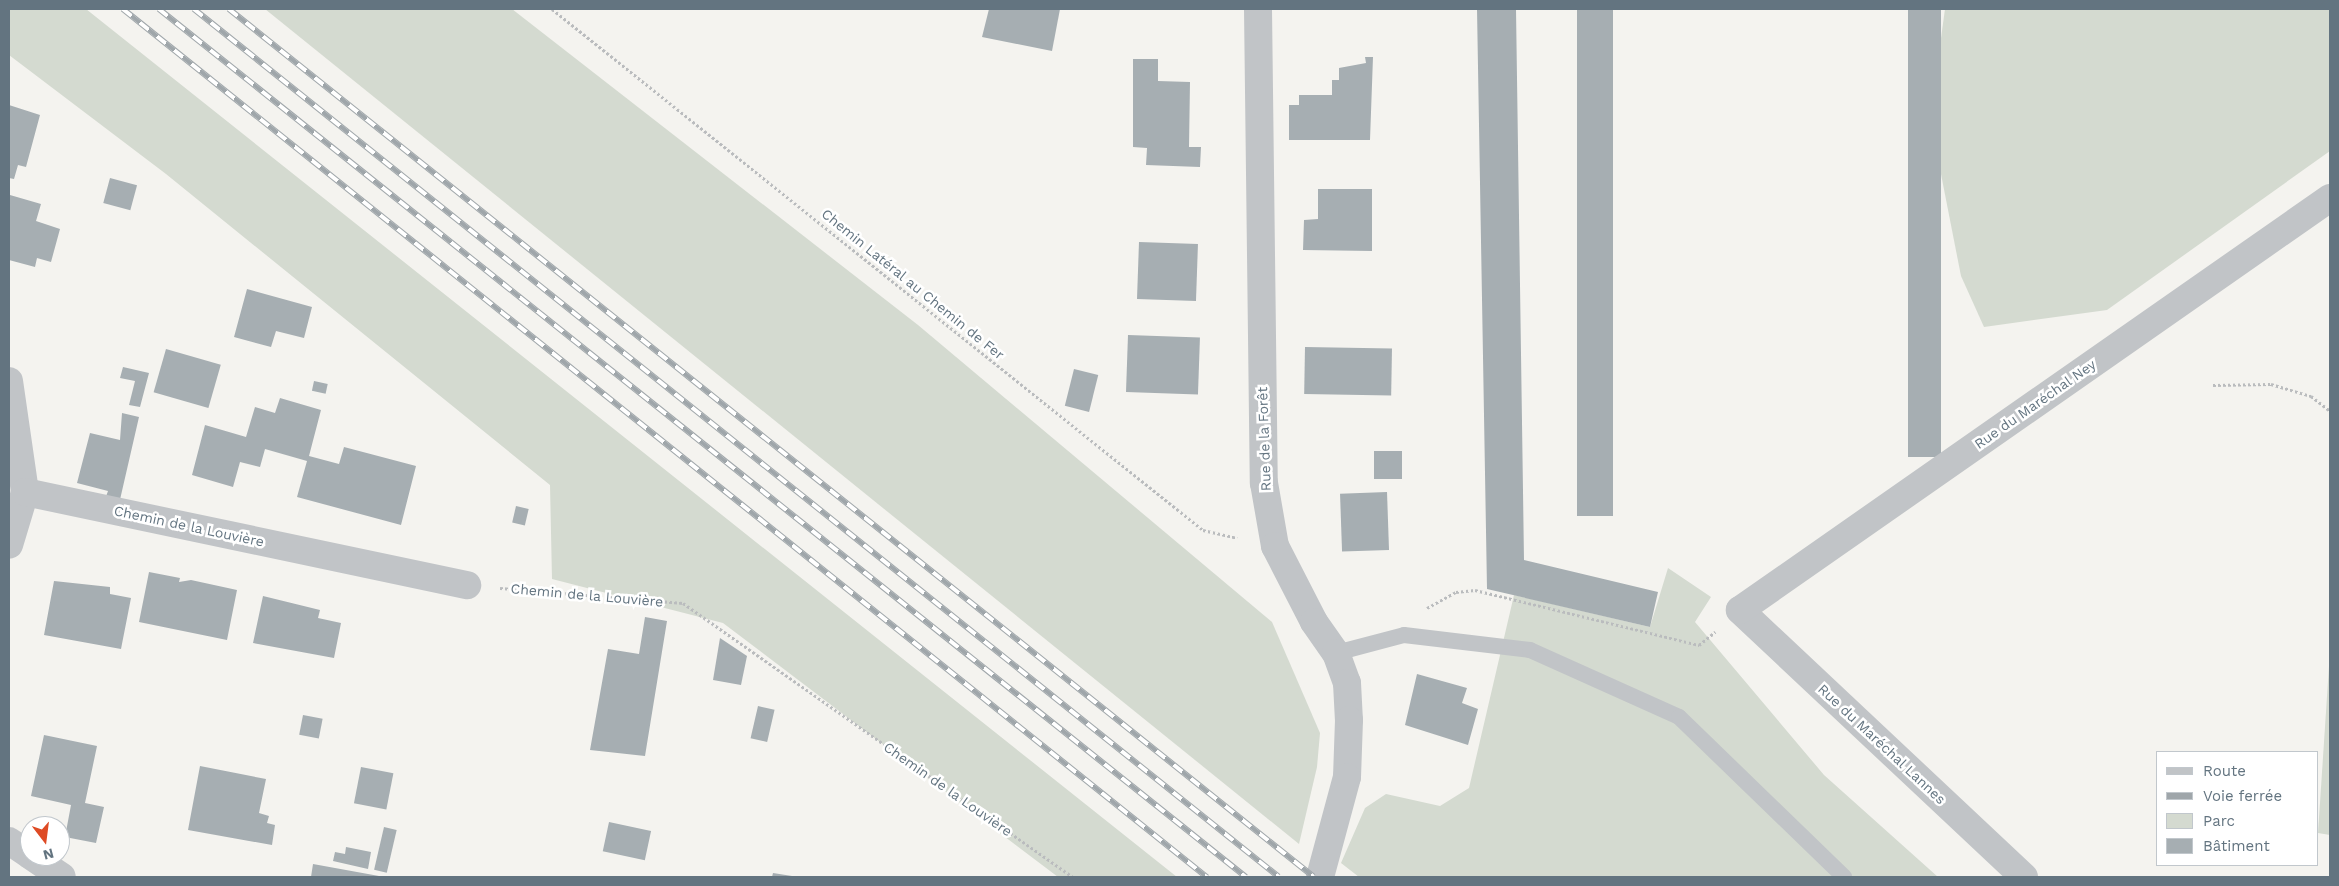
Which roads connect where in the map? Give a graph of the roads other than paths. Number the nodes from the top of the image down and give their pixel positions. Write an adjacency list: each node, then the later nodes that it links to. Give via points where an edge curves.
1 (1258, 9): 8 (street, Rue de la Forêt, via 1264,483 1276,546 1314,622)
2 (2330, 198): 7 (street, Rue du Maréchal Ney)
3 (9, 382): 4 (street)
4 (25, 492): 5 (street); 6 (street, Chemin de la Louvière)
5 (9, 545)
6 (468, 585)
7 (1740, 610): 15 (street, Rue du Maréchal Lannes)
8 (1336, 653): 13 (street, Rue de la Forêt, via 1347,684 1347,777); 14 (lane, via 1404,635 1530,650 1679,717)
9 (9, 841): 10 (street)
10 (20, 849)
11 (45, 866): 12 (street)
12 (62, 877)
13 (1320, 877)
14 (1844, 877)
15 (2024, 877)

